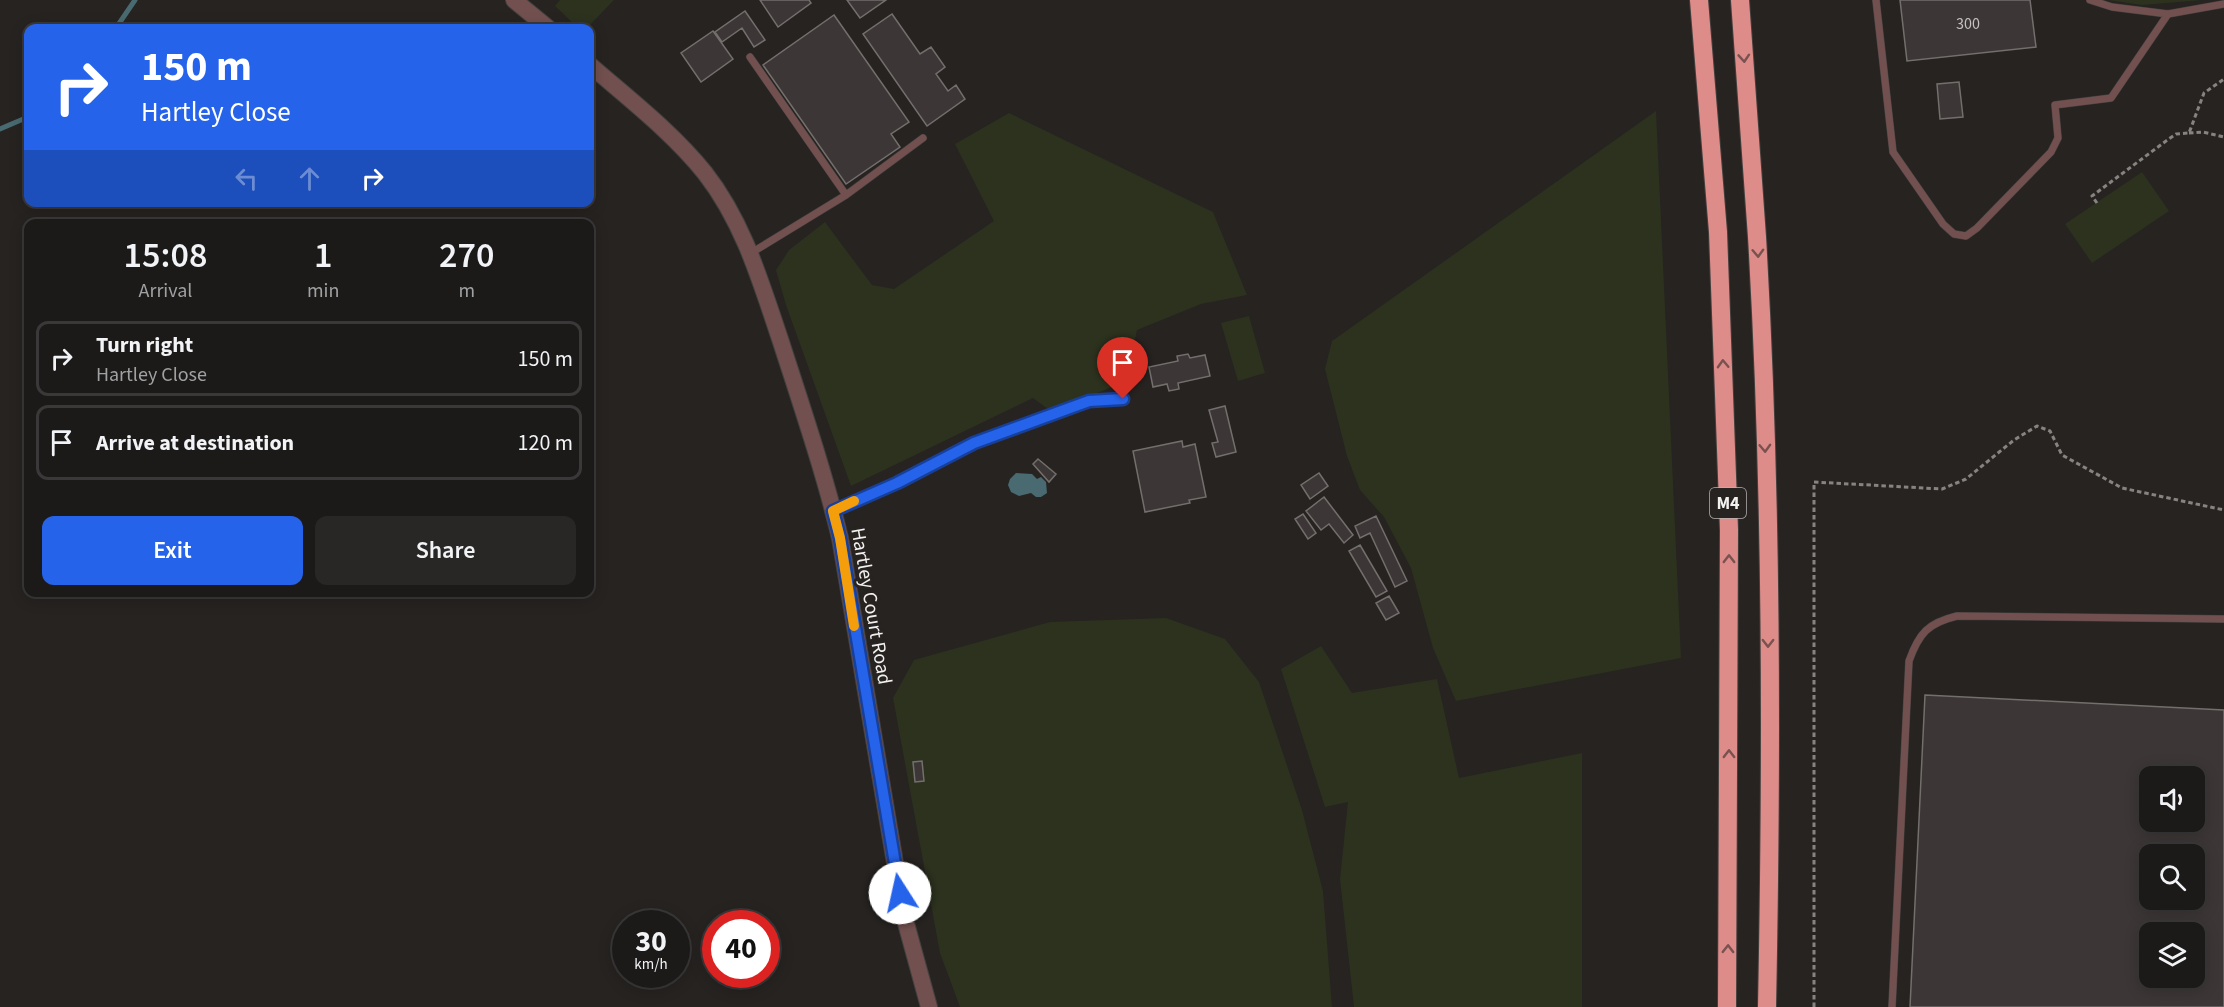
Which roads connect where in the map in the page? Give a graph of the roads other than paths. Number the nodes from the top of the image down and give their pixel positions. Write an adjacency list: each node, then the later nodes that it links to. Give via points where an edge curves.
1 (514, 0): 8 (street)
2 (1699, 0): 18 (highway, M4, one-way to 2, via 1729,530 1718,232)
3 (1740, 0): 19 (highway, M4, one-way to 19, via 1757,238 1768,528)
4 (1876, 0): 7 (lane, via 1893,152 1943,224 1954,234 1966,236 2051,152 2058,138 2055,105 2111,98)
5 (2090, 0): 7 (lane, via 2112,7)
6 (2224, 4): 7 (lane)
7 (2168, 14)
8 (543, 24)
9 (750, 57): 12 (lane)
10 (594, 69): 13 (street, Hartley Court Road, via 680,144 706,174)
11 (923, 138): 12 (lane)
12 (846, 195): 13 (lane)
13 (751, 253): 15 (street, Hartley Court Road)
14 (1123, 399): 15 (lane, via 1089,401 974,443)
15 (833, 511): 17 (street, Hartley Court Road, via 904,916)
16 (2224, 619): 20 (lane, via 1957,616 1940,620 1916,641 1909,661)
17 (929, 1007)
18 (1727, 1007)
19 (1767, 1007)
20 (1892, 1007)

